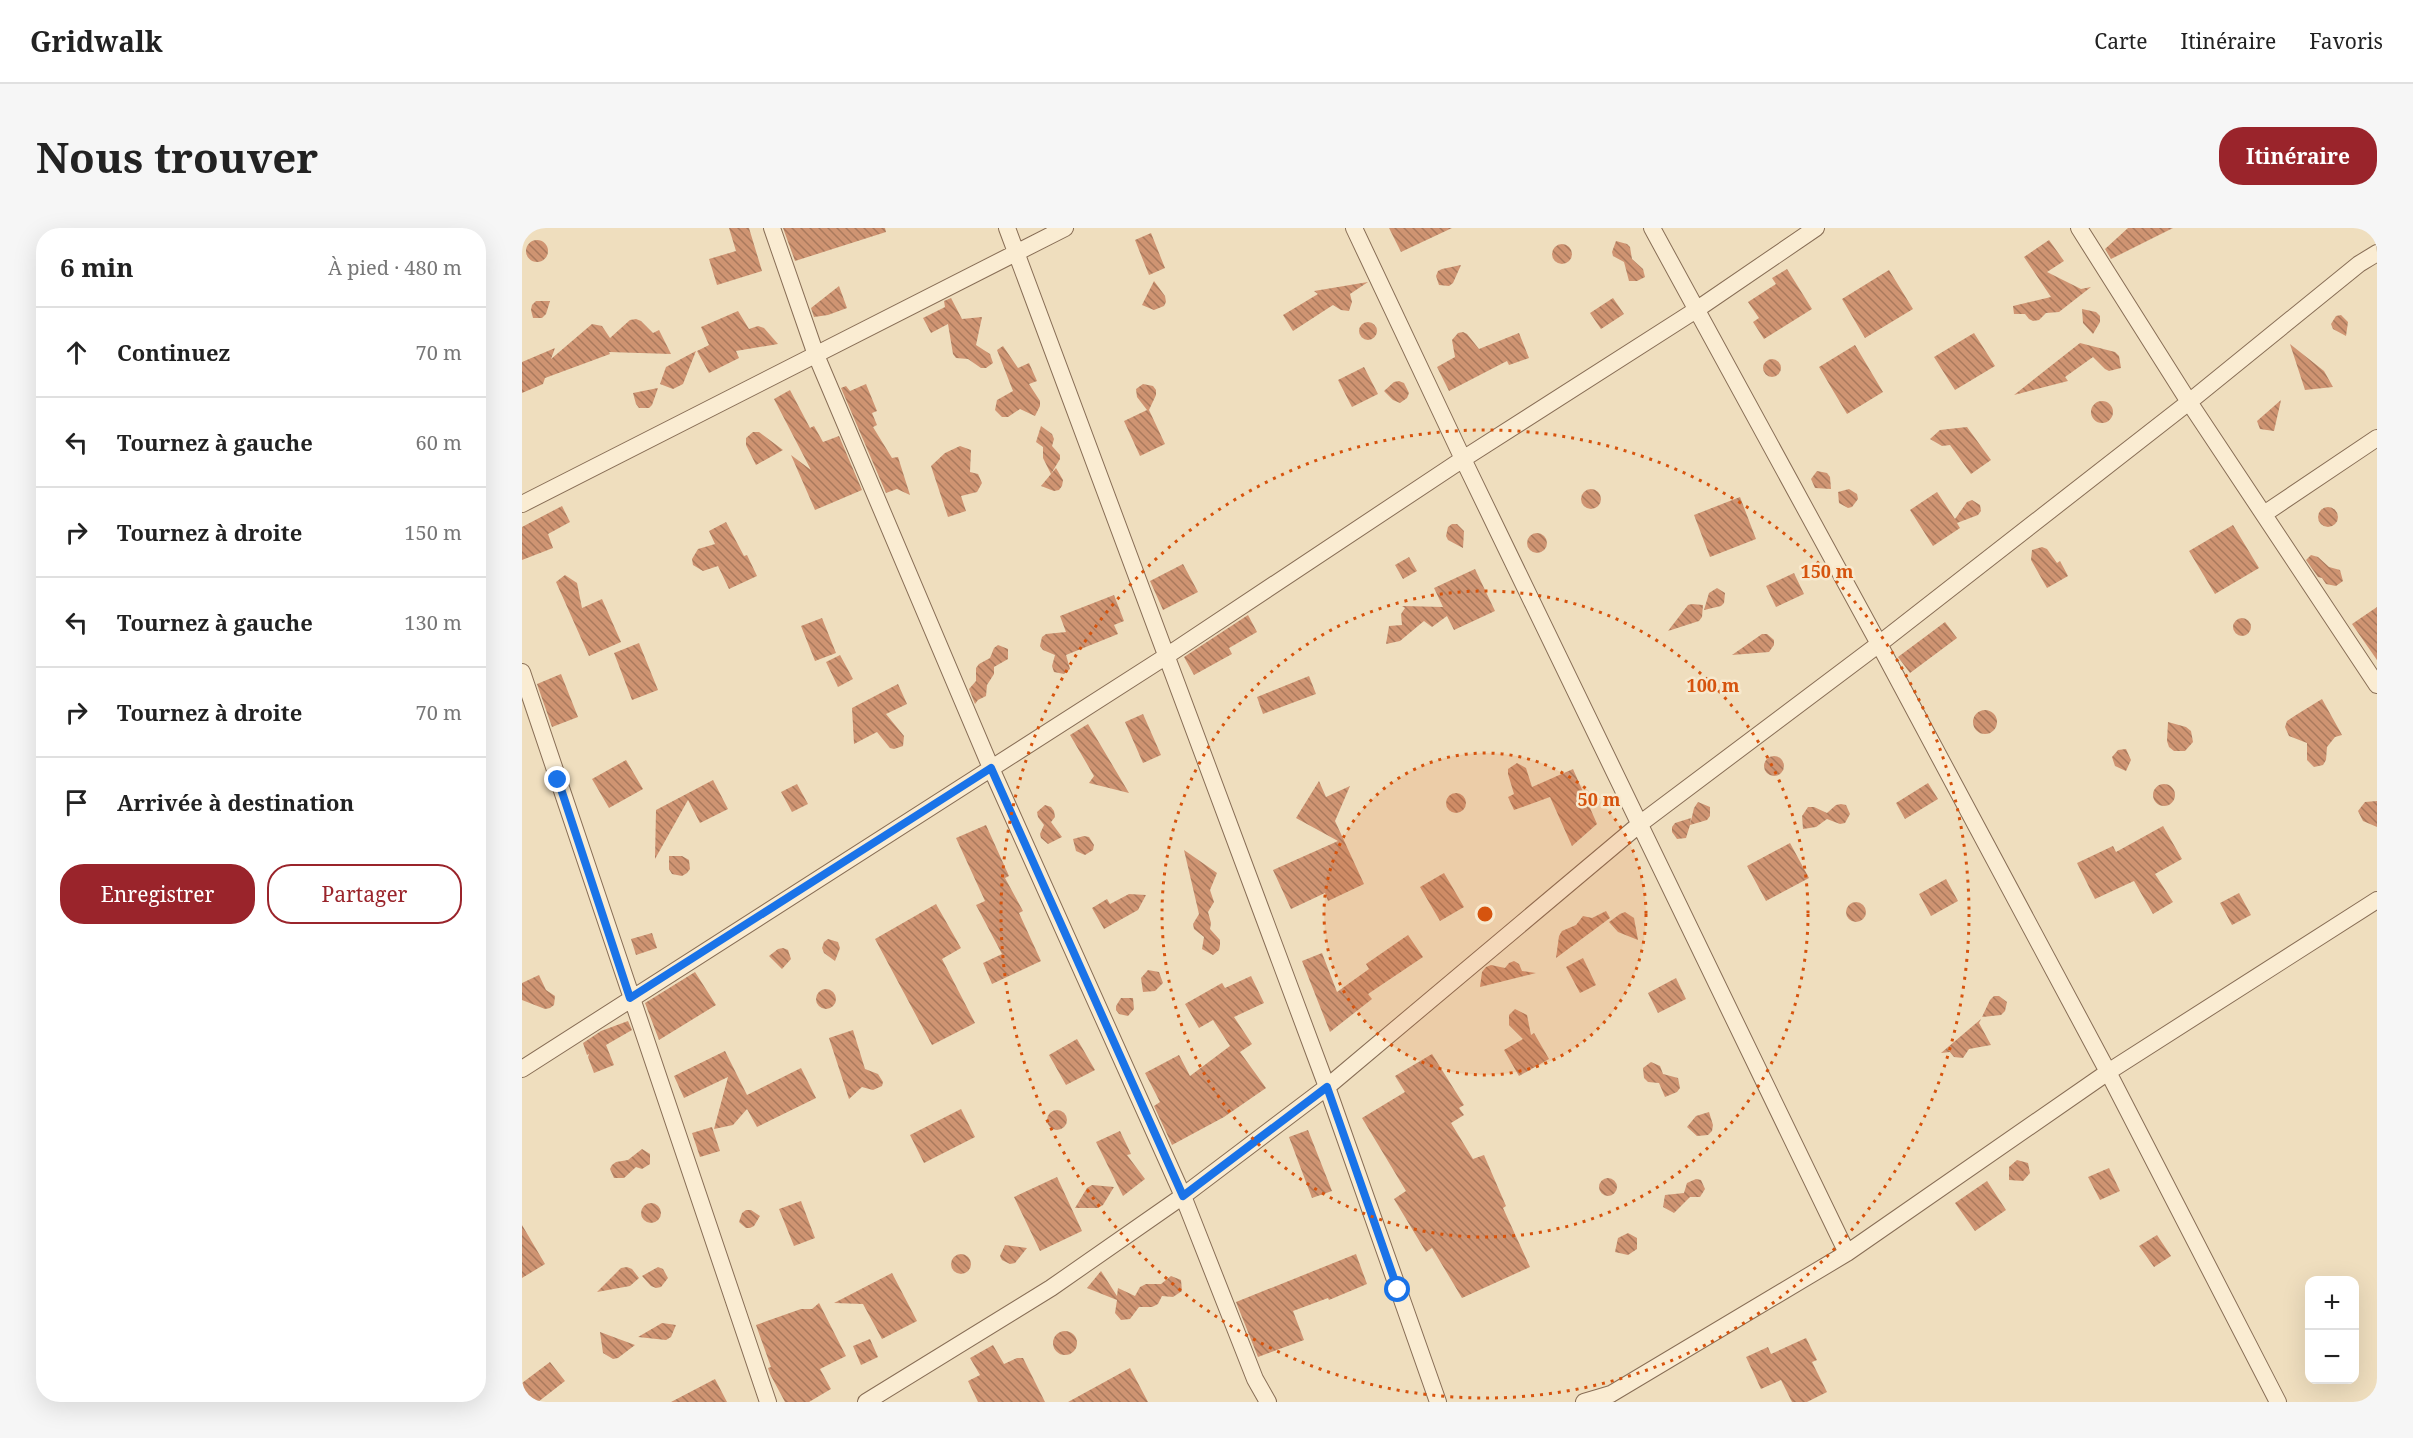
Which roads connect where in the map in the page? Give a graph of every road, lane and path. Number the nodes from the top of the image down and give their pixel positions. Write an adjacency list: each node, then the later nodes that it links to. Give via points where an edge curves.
1 (772, 228): 11 (street)
2 (1007, 228): 8 (street)
3 (1065, 228): 8 (street)
4 (1354, 228): 14 (street)
5 (1652, 228): 10 (street)
6 (1816, 228): 10 (street)
7 (2079, 228): 12 (street)
8 (1016, 253): 11 (street); 18 (street)
9 (2377, 253): 12 (street)
10 (1695, 310): 14 (street); 17 (street)
11 (816, 355): 15 (street); 21 (street)
12 (2188, 402): 16 (street); 17 (street)
13 (2377, 438): 16 (street)
14 (1463, 459): 18 (street); 22 (street)
15 (522, 504)
16 (2264, 514): 20 (street)
17 (1879, 644): 22 (street); 26 (street)
18 (1165, 657): 21 (street); 27 (street)
19 (522, 672): 24 (street)
20 (2377, 685)
21 (991, 768): 24 (street); 28 (street)
22 (1641, 823): 27 (street); 29 (street)
23 (2377, 900): 26 (street)
24 (630, 998): 25 (street); 30 (street)
25 (522, 1069)
26 (2108, 1072): 29 (street); 35 (street)
27 (1327, 1087): 28 (street); 33 (street)
28 (1183, 1196): 31 (street, via 1051,1288); 32 (street, via 1255,1379)
29 (1847, 1253): 34 (street, via 1611,1394)
30 (768, 1402)
31 (866, 1402)
32 (1268, 1402)
33 (1438, 1402)
34 (1584, 1402)
35 (2278, 1402)

